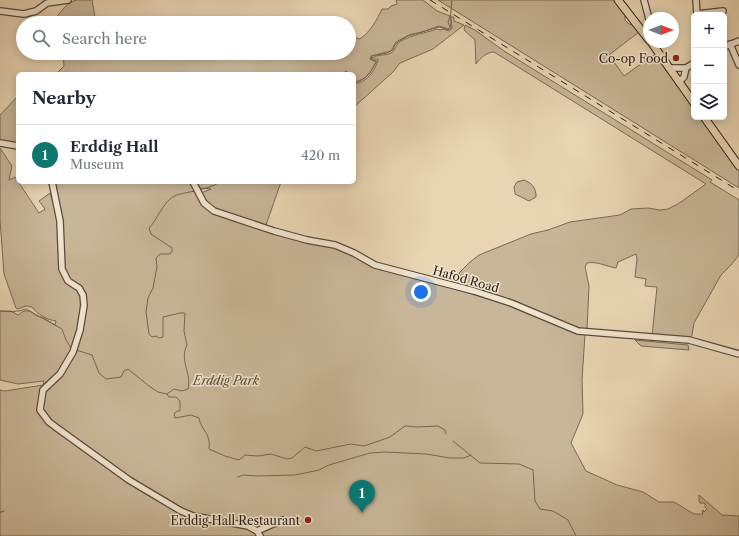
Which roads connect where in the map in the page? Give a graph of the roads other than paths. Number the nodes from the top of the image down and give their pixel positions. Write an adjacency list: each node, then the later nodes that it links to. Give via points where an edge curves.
1 (68, 0): 5 (street, via 47,3 36,11 24,14)
2 (618, 0): 10 (main road)
3 (644, 0): 7 (street)
4 (696, 0): 8 (street)
5 (0, 11)
6 (723, 11): 9 (street)
7 (647, 12)
8 (697, 12)
9 (714, 12)
10 (643, 32)
11 (739, 41): 12 (street)
12 (730, 44): 13 (street); 18 (street)
13 (727, 46)
14 (654, 48): 16 (main road)
15 (658, 48): 16 (street)
16 (659, 55): 19 (main road)
17 (691, 65): 20 (street)
18 (739, 65)
19 (669, 68): 20 (street); 21 (main road)
20 (686, 68): 21 (street, via 684,77)
21 (679, 82): 22 (main road)
22 (691, 99)
23 (706, 120): 26 (main road)
24 (0, 143): 25 (street)
25 (16, 146)
26 (739, 166)
27 (52, 184): 31 (street, via 60,221 62,269 68,282 79,288 84,305 74,349 60,374 43,390 40,410 49,422 129,480 181,512 248,526)
28 (194, 184): 29 (street, Hafod Road, via 204,203 214,211 274,231 335,245 375,265 474,291 578,331 689,340)
29 (739, 354)
30 (282, 520): 31 (street)
31 (258, 533)

